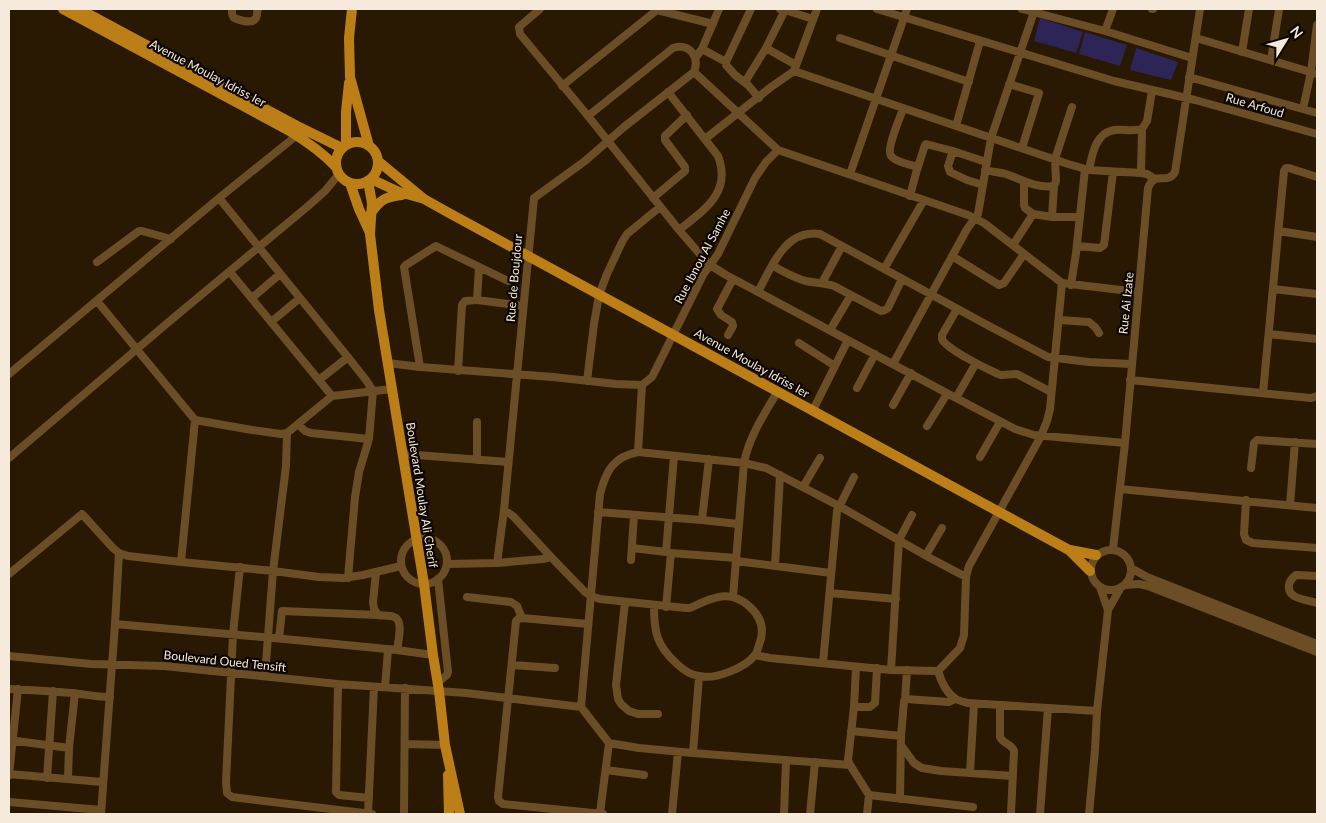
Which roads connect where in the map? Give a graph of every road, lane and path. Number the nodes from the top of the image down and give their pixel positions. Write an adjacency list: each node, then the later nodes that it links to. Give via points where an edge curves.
1 (63, 9): 61 (main road, Avenue Moulay Idriss Ier)
2 (80, 9): 66 (main road, Avenue Moulay Idriss Ier, via 297,126)
3 (232, 9): 4 (street, via 234,18 250,22 257,18)
4 (258, 9)
5 (352, 9): 40 (main road)
6 (540, 9): 45 (street, via 521,24 519,31)
7 (657, 9): 22 (street); 45 (street)
8 (720, 9): 22 (street)
9 (751, 9): 36 (street)
10 (817, 9): 21 (street)
11 (877, 9): 20 (street, Rue Arfoud)
12 (907, 9): 20 (street)
13 (1022, 9): 19 (street)
14 (1113, 9): 24 (street)
15 (1200, 9): 26 (street)
16 (1249, 9): 30 (street)
17 (1279, 9): 35 (street)
18 (782, 10): 21 (street); 28 (street)
19 (1034, 11): 24 (street); 31 (street)
20 (904, 18): 27 (street, Rue Arfoud); 32 (street)
21 (813, 20): 37 (street)
22 (713, 24): 29 (street)
23 (1317, 25): 39 (street)
24 (1105, 31): 34 (street)
25 (840, 38): 32 (street)
26 (1196, 38): 30 (street); 34 (street)
27 (980, 41): 31 (street, Rue Arfoud); 43 (street)
28 (766, 48): 37 (street); 42 (street)
29 (702, 49): 33 (street); 36 (street)
30 (1242, 52): 35 (street)
31 (1020, 53): 44 (street); 46 (street, Rue Arfoud)
32 (890, 56): 43 (street); 50 (street)
33 (696, 57): 38 (street); 56 (street, via 687,49 673,48)
34 (1192, 58): 41 (street)
35 (1271, 60): 39 (street)
36 (726, 62): 42 (street, via 726,67)
37 (795, 68): 48 (street); 50 (street)
38 (694, 72): 47 (street, Rue de Boujdour); 55 (street)
39 (1314, 73): 53 (street)
40 (350, 77): 65 (main road); 66 (main road)
41 (1189, 77): 49 (street); 53 (street, Rue Arfoud)
42 (745, 82): 48 (street)
43 (969, 82): 58 (street)
44 (1009, 84): 62 (street); 67 (street, via 1040,93)
45 (562, 86): 56 (street)
46 (1152, 91): 49 (street, Rue Arfoud); 59 (street, via 1147,121)
47 (668, 92): 57 (street); 64 (street, Rue de Boujdour)
48 (758, 98): 55 (street)
49 (1186, 98): 60 (street, Rue Arfoud); 80 (street, via 1175,172 1170,177)
50 (875, 99): 52 (street); 78 (street)
51 (1072, 107): 70 (street)
52 (903, 109): 58 (street); 73 (street, via 890,154)
53 (1303, 109): 54 (street, Rue Arfoud)
54 (1317, 113)
55 (738, 114): 63 (street); 68 (street)
56 (588, 116): 64 (street)
57 (687, 116): 63 (street); 90 (street, via 665,136 685,171)
58 (956, 126): 62 (street)
59 (1142, 129): 74 (street, via 1106,132 1094,148); 77 (street)
60 (1317, 134)
61 (296, 136): 75 (main road, Avenue Moulay Idriss Ier, via 322,153); 88 (street)
62 (991, 138): 67 (street); 72 (street)
63 (705, 139): 98 (street, via 721,164 721,183 707,208)
64 (608, 141): 90 (street); 108 (street, Rue de Boujdour, via 534,198)
65 (369, 146): 66 (main road, via 356,142); 71 (main road)
66 (344, 147): 75 (main road, via 337,156)
67 (1022, 148): 70 (street)
68 (778, 150): 78 (street); 111 (street, Rue Ibnou Al Samhe, via 755,178)
69 (953, 151): 72 (street); 73 (street, via 926,144); 84 (street, via 948,166 950,172)
70 (1055, 160): 74 (street); 85 (street)
71 (378, 161): 81 (main road); 89 (main road)
72 (986, 166): 82 (street); 84 (street)
73 (918, 167): 87 (street)
74 (1087, 169): 76 (street); 96 (street)
75 (338, 171): 83 (main road); 106 (street, via 325,191)
76 (1113, 172): 77 (street); 105 (street, via 1104,245 1100,248)
77 (1142, 173): 80 (street)
78 (850, 174): 87 (street)
79 (1317, 177): 99 (street, via 1286,168)
80 (1155, 179): 124 (street, Rue Ai Izate, via 1148,188)
81 (369, 180): 83 (main road); 86 (main road); 93 (main road, Boulevard Moulay Ali Cherif)
82 (1024, 181): 85 (street); 94 (street, via 1025,208)
83 (350, 183): 100 (main road, Boulevard Moulay Ali Cherif)
84 (983, 185): 97 (street)
85 (1054, 186): 95 (street)
86 (406, 194): 89 (main road); 93 (main road, via 386,198)
87 (910, 196): 91 (street)
88 (219, 198): 102 (street); 106 (street)
89 (424, 198): 108 (main road, Avenue Moulay Idriss Ier)
90 (653, 198): 92 (street)
91 (924, 200): 97 (street); 114 (street)
92 (660, 207): 98 (street); 127 (street, via 624,238)
93 (371, 213): 100 (main road, Boulevard Moulay Ali Cherif)
94 (1034, 214): 95 (street); 103 (street)
95 (1052, 217): 96 (street)
96 (1080, 217): 105 (street)
97 (975, 219): 103 (street); 109 (street)
98 (679, 230): 111 (street)
99 (1279, 231): 101 (street); 122 (street)
100 (370, 234): 149 (main road, Boulevard Moulay Ali Cherif)
101 (1317, 237)
102 (170, 239): 110 (street, via 142,231); 132 (street)
103 (1012, 244): 107 (street)
104 (842, 246): 112 (street, via 820,234 808,234 784,247); 114 (street); 120 (street)
105 (1077, 246): 121 (street)
106 (259, 248): 115 (street); 116 (street)
107 (1024, 254): 109 (street, via 1000,285); 121 (street)
108 (528, 256): 127 (main road, Avenue Moulay Idriss Ier); 133 (street, Rue de Boujdour)
109 (952, 256): 125 (street)
110 (97, 262)
111 (710, 265): 117 (street); 140 (street, Rue Ibnou Al Samhe)
112 (773, 266): 120 (street, via 799,279); 123 (street)
113 (479, 267): 119 (street); 131 (street); 154 (street, via 436,246 406,264 404,268)
114 (884, 269): 118 (street)
115 (230, 272): 129 (street); 145 (street)
116 (280, 274): 129 (street); 130 (street)
117 (733, 279): 123 (street); 141 (street, via 717,309 732,322)
118 (902, 279): 125 (street); 128 (street, via 888,308 883,311)
119 (508, 281)
120 (822, 283): 128 (street)
121 (1066, 284): 124 (street); 135 (street)
122 (1272, 289): 126 (street); 139 (street)
123 (758, 292): 137 (street)
124 (1138, 292): 152 (street, Rue Ai Izate)
125 (930, 294): 134 (street); 151 (street)
126 (1317, 294)
127 (599, 295): 140 (main road, Avenue Moulay Idriss Ier); 161 (street)
128 (851, 295): 137 (street)
129 (252, 298): 136 (street)
130 (300, 298): 136 (street); 147 (street)
131 (477, 300): 133 (street); 155 (street, via 465,301 462,305)
132 (96, 301): 145 (street); 156 (street)
133 (523, 306): 158 (street, Rue de Boujdour)
134 (957, 308): 148 (street, via 1042,355); 150 (street, via 942,338 953,350)
135 (1059, 320): 138 (street, via 1089,322); 148 (street)
136 (271, 322): 159 (street)
137 (830, 330): 143 (street)
138 (1099, 333)
139 (1269, 334): 142 (street); 168 (street)
140 (674, 335): 162 (street, Rue Ibnou Al Samhe, via 652,377); 166 (main road, Avenue Moulay Idriss Ier)
141 (728, 335)
142 (1317, 339)
143 (848, 340): 146 (street); 153 (street)
144 (799, 343): 153 (street)
145 (138, 349): 175 (street); 190 (street)
146 (875, 354): 151 (street); 163 (street)
147 (348, 357): 159 (street); 165 (street)
148 (1054, 358): 152 (street); 167 (street)
149 (388, 363): 154 (street); 164 (main road, Boulevard Moulay Ali Cherif)
150 (976, 363): 167 (street, via 1001,375 1020,375); 172 (street)
151 (893, 364): 157 (street)
152 (1132, 364): 160 (street, Rue Ai Izate)
153 (835, 366): 174 (street)
154 (420, 367): 155 (street)
155 (458, 371): 158 (street)
156 (9, 374)
157 (911, 374): 169 (street); 173 (street)
158 (516, 375): 161 (street); 194 (street, Rue de Boujdour)
159 (319, 380): 170 (street)
160 (1130, 380): 168 (street); 184 (street, Rue Ai Izate)
161 (587, 381): 162 (street)
162 (642, 385): 186 (street)
163 (857, 388)
164 (392, 389): 165 (street); 187 (main road, Boulevard Moulay Ali Cherif)
165 (373, 391): 170 (street); 182 (street)
166 (778, 391): 174 (main road, Avenue Moulay Idriss Ier); 195 (street, via 757,427)
167 (1051, 392): 181 (street)
168 (1263, 392): 171 (street)
169 (947, 394): 172 (street); 179 (street)
170 (332, 396): 178 (street)
171 (1317, 396)
172 (956, 398): 177 (street)
173 (893, 405)
174 (812, 410): 207 (main road, Avenue Moulay Idriss Ier)
175 (195, 420): 180 (street); 227 (street)
176 (477, 422): 193 (street)
177 (1000, 422): 181 (street); 189 (street)
178 (299, 425): 180 (street); 182 (street, via 310,433)
179 (927, 426)
180 (287, 433): 234 (street)
181 (1041, 436): 184 (street); 207 (street)
182 (369, 439): 241 (street, via 355,496)
183 (1296, 442): 185 (street); 196 (street, via 1256,440); 202 (street)
184 (1125, 443): 200 (street, Rue Ai Izate)
185 (1317, 444)
186 (638, 452): 188 (street); 206 (street, via 624,456 607,471)
187 (403, 454): 193 (street); 214 (main road, Boulevard Moulay Ali Cherif)
188 (674, 456): 192 (street); 210 (street)
189 (980, 457)
190 (9, 458)
191 (820, 458): 199 (street)
192 (709, 459): 195 (street); 211 (street)
193 (477, 460): 194 (street)
194 (508, 462): 205 (street, Rue de Boujdour)
195 (744, 463): 197 (street); 212 (street)
196 (1251, 468)
197 (780, 475): 199 (street); 231 (street)
198 (854, 477): 203 (street)
199 (803, 487): 203 (street)
200 (1120, 488): 201 (street); 218 (street, Rue Ai Izate)
201 (1246, 500): 202 (street); 217 (street, via 1246,540)
202 (1290, 504): 204 (street)
203 (839, 506): 215 (street); 237 (street)
204 (1317, 508)
205 (504, 510): 224 (street); 228 (street, Rue de Boujdour)
206 (598, 512): 208 (street); 247 (street)
207 (999, 512): 219 (main road, Avenue Moulay Idriss Ier); 240 (street)
208 (634, 515): 210 (street); 216 (street)
209 (912, 515): 215 (street)
210 (668, 518): 211 (street); 220 (street)
211 (702, 520): 212 (street)
212 (738, 524): 226 (street)
213 (942, 528): 222 (street)
214 (417, 539): 229 (street, via 431,538 443,547); 230 (street, via 404,549); 243 (main road, Boulevard Moulay Ali Cherif)
215 (900, 540): 222 (street); 250 (street)
216 (632, 548): 220 (street); 225 (street)
217 (1317, 548)
218 (1113, 549): 223 (street); 233 (street, via 1126,556)
219 (1069, 550): 223 (main road); 235 (main road)
220 (668, 552): 226 (street); 254 (street)
221 (119, 553): 227 (street); 238 (street, via 82,514); 258 (street)
222 (926, 555): 240 (street)
223 (1096, 555): 235 (street)
224 (551, 557): 228 (street); 247 (street)
225 (631, 560)
226 (736, 560): 231 (street); 249 (street)
227 (181, 562): 232 (street)
228 (497, 563): 229 (street)
229 (447, 564): 242 (street)
230 (401, 566): 236 (street); 243 (street, via 409,579)
231 (775, 566): 237 (street)
232 (240, 567): 234 (street); 260 (street)
233 (1131, 568): 245 (street, via 1129,580); 263 (street)
234 (274, 570): 241 (street); 261 (street)
235 (1090, 571): 244 (street)
236 (376, 572): 241 (street); 256 (street, via 374,609)
237 (831, 573): 246 (street)
238 (9, 574)
239 (1317, 576): 252 (street, via 1296,575 1289,586 1293,596)
240 (966, 577): 277 (street, via 962,644)
241 (348, 578)
242 (438, 580): 243 (street); 284 (street, via 448,672)
243 (424, 584): 266 (main road, Boulevard Moulay Ali Cherif)
244 (1100, 587): 245 (street, via 1106,590); 255 (street)
245 (1122, 587): 255 (street); 265 (street, via 1148,586)
246 (830, 592): 250 (street); 269 (street)
247 (592, 596): 251 (street, via 600,600); 259 (street)
248 (467, 597): 257 (street, via 511,602 517,606)
249 (733, 597): 254 (street, via 718,596 690,608); 267 (street, via 756,612 760,621 761,641)
250 (896, 599): 275 (street)
251 (625, 602): 253 (street); 300 (street, via 616,685 618,699 629,711)
252 (1317, 603)
253 (654, 605): 254 (street); 280 (street, via 655,630 662,649 680,667)
254 (666, 606)
255 (1108, 610): 299 (street)
256 (378, 615): 262 (street, via 282,611); 264 (street, via 393,616 399,621)
257 (522, 618): 259 (street); 271 (street, via 516,622)
258 (115, 624): 260 (street); 270 (street)
259 (588, 624): 295 (street)
260 (233, 634): 261 (street); 278 (street)
261 (268, 638): 262 (street); 279 (street)
262 (278, 638): 264 (street)
263 (1317, 644)
264 (392, 650): 266 (street); 283 (street)
265 (1317, 652)
266 (433, 655): 284 (main road, Boulevard Moulay Ali Cherif)
267 (755, 655): 269 (street); 280 (street, via 729,672)
268 (9, 656): 270 (street, Boulevard Oued Tensift)
269 (823, 663): 272 (street)
270 (112, 664): 278 (street, Boulevard Oued Tensift); 290 (street)
271 (512, 665): 273 (street); 291 (street)
272 (856, 666): 274 (street); 297 (street)
273 (555, 668)
274 (877, 668): 275 (street); 297 (street, via 875,703 870,707)
275 (891, 670): 276 (street)
276 (907, 670): 277 (street); 293 (street)
277 (938, 671): 292 (street, via 946,689)
278 (232, 673): 279 (street, Boulevard Oued Tensift); 330 (street, via 227,793 232,797)
279 (265, 676): 281 (street, Boulevard Oued Tensift)
280 (699, 676): 311 (street)
281 (338, 684): 282 (street, Boulevard Oued Tensift); 325 (street, via 336,792)
282 (374, 687): 283 (street, Boulevard Oued Tensift); 325 (street)
283 (385, 687): 285 (street, Boulevard Oued Tensift)
284 (438, 687): 285 (street, Boulevard Oued Tensift); 291 (street, Boulevard Oued Tensift); 308 (main road, Boulevard Moulay Ali Cherif)
285 (405, 688): 306 (street)
286 (9, 689): 287 (street)
287 (18, 690): 288 (street); 301 (street)
288 (53, 691): 289 (street); 307 (street)
289 (75, 693): 290 (street); 309 (street)
290 (110, 697): 323 (street)
291 (509, 698): 295 (street, Boulevard Oued Tensift); 335 (street, via 499,802)
292 (955, 699): 293 (street, via 949,702); 294 (street)
293 (905, 700): 304 (street)
294 (974, 704): 296 (street); 317 (street)
295 (581, 706): 305 (street)
296 (1000, 706): 298 (street); 320 (street, via 1000,737 1014,749)
297 (854, 707): 302 (street)
298 (1048, 708): 299 (street); 341 (street)
299 (1097, 711): 342 (street)
300 (658, 714)
301 (11, 723): 303 (street)
302 (851, 731): 304 (street); 315 (street)
303 (10, 740): 307 (street); 318 (street)
304 (901, 741): 317 (street, via 910,759 918,766); 326 (street)
305 (609, 743): 310 (street); 316 (street)
306 (405, 744): 308 (street); 332 (street)
307 (49, 745): 309 (street); 321 (street)
308 (445, 745): 312 (main road, Boulevard Moulay Ali Cherif)
309 (70, 748): 322 (street)
310 (678, 752): 311 (street); 336 (street)
311 (692, 753): 313 (street)
312 (448, 759): 333 (main road, Boulevard Moulay Ali Cherif); 334 (main road, Boulevard Moulay Ali Cherif)
313 (786, 761): 314 (street); 337 (street)
314 (815, 762): 315 (street); 338 (street)
315 (850, 765): 324 (street)
316 (606, 770): 319 (street); 335 (street)
317 (970, 773): 320 (street)
318 (9, 774): 321 (street)
319 (644, 775)
320 (1013, 776): 340 (street)
321 (47, 778): 322 (street)
322 (68, 779): 323 (street)
323 (102, 782): 329 (street)
324 (869, 795): 326 (street); 339 (street)
325 (369, 798): 330 (street)
326 (900, 799): 328 (street)
327 (9, 802): 329 (street)
328 (973, 807)
329 (101, 812)
330 (368, 814): 331 (street)
331 (372, 814)
332 (404, 814)
333 (449, 814)
334 (460, 814)
335 (602, 814)
336 (672, 814)
337 (784, 814)
338 (810, 814)
339 (867, 814)
340 (1011, 814)
341 (1040, 814)
342 (1089, 814)

